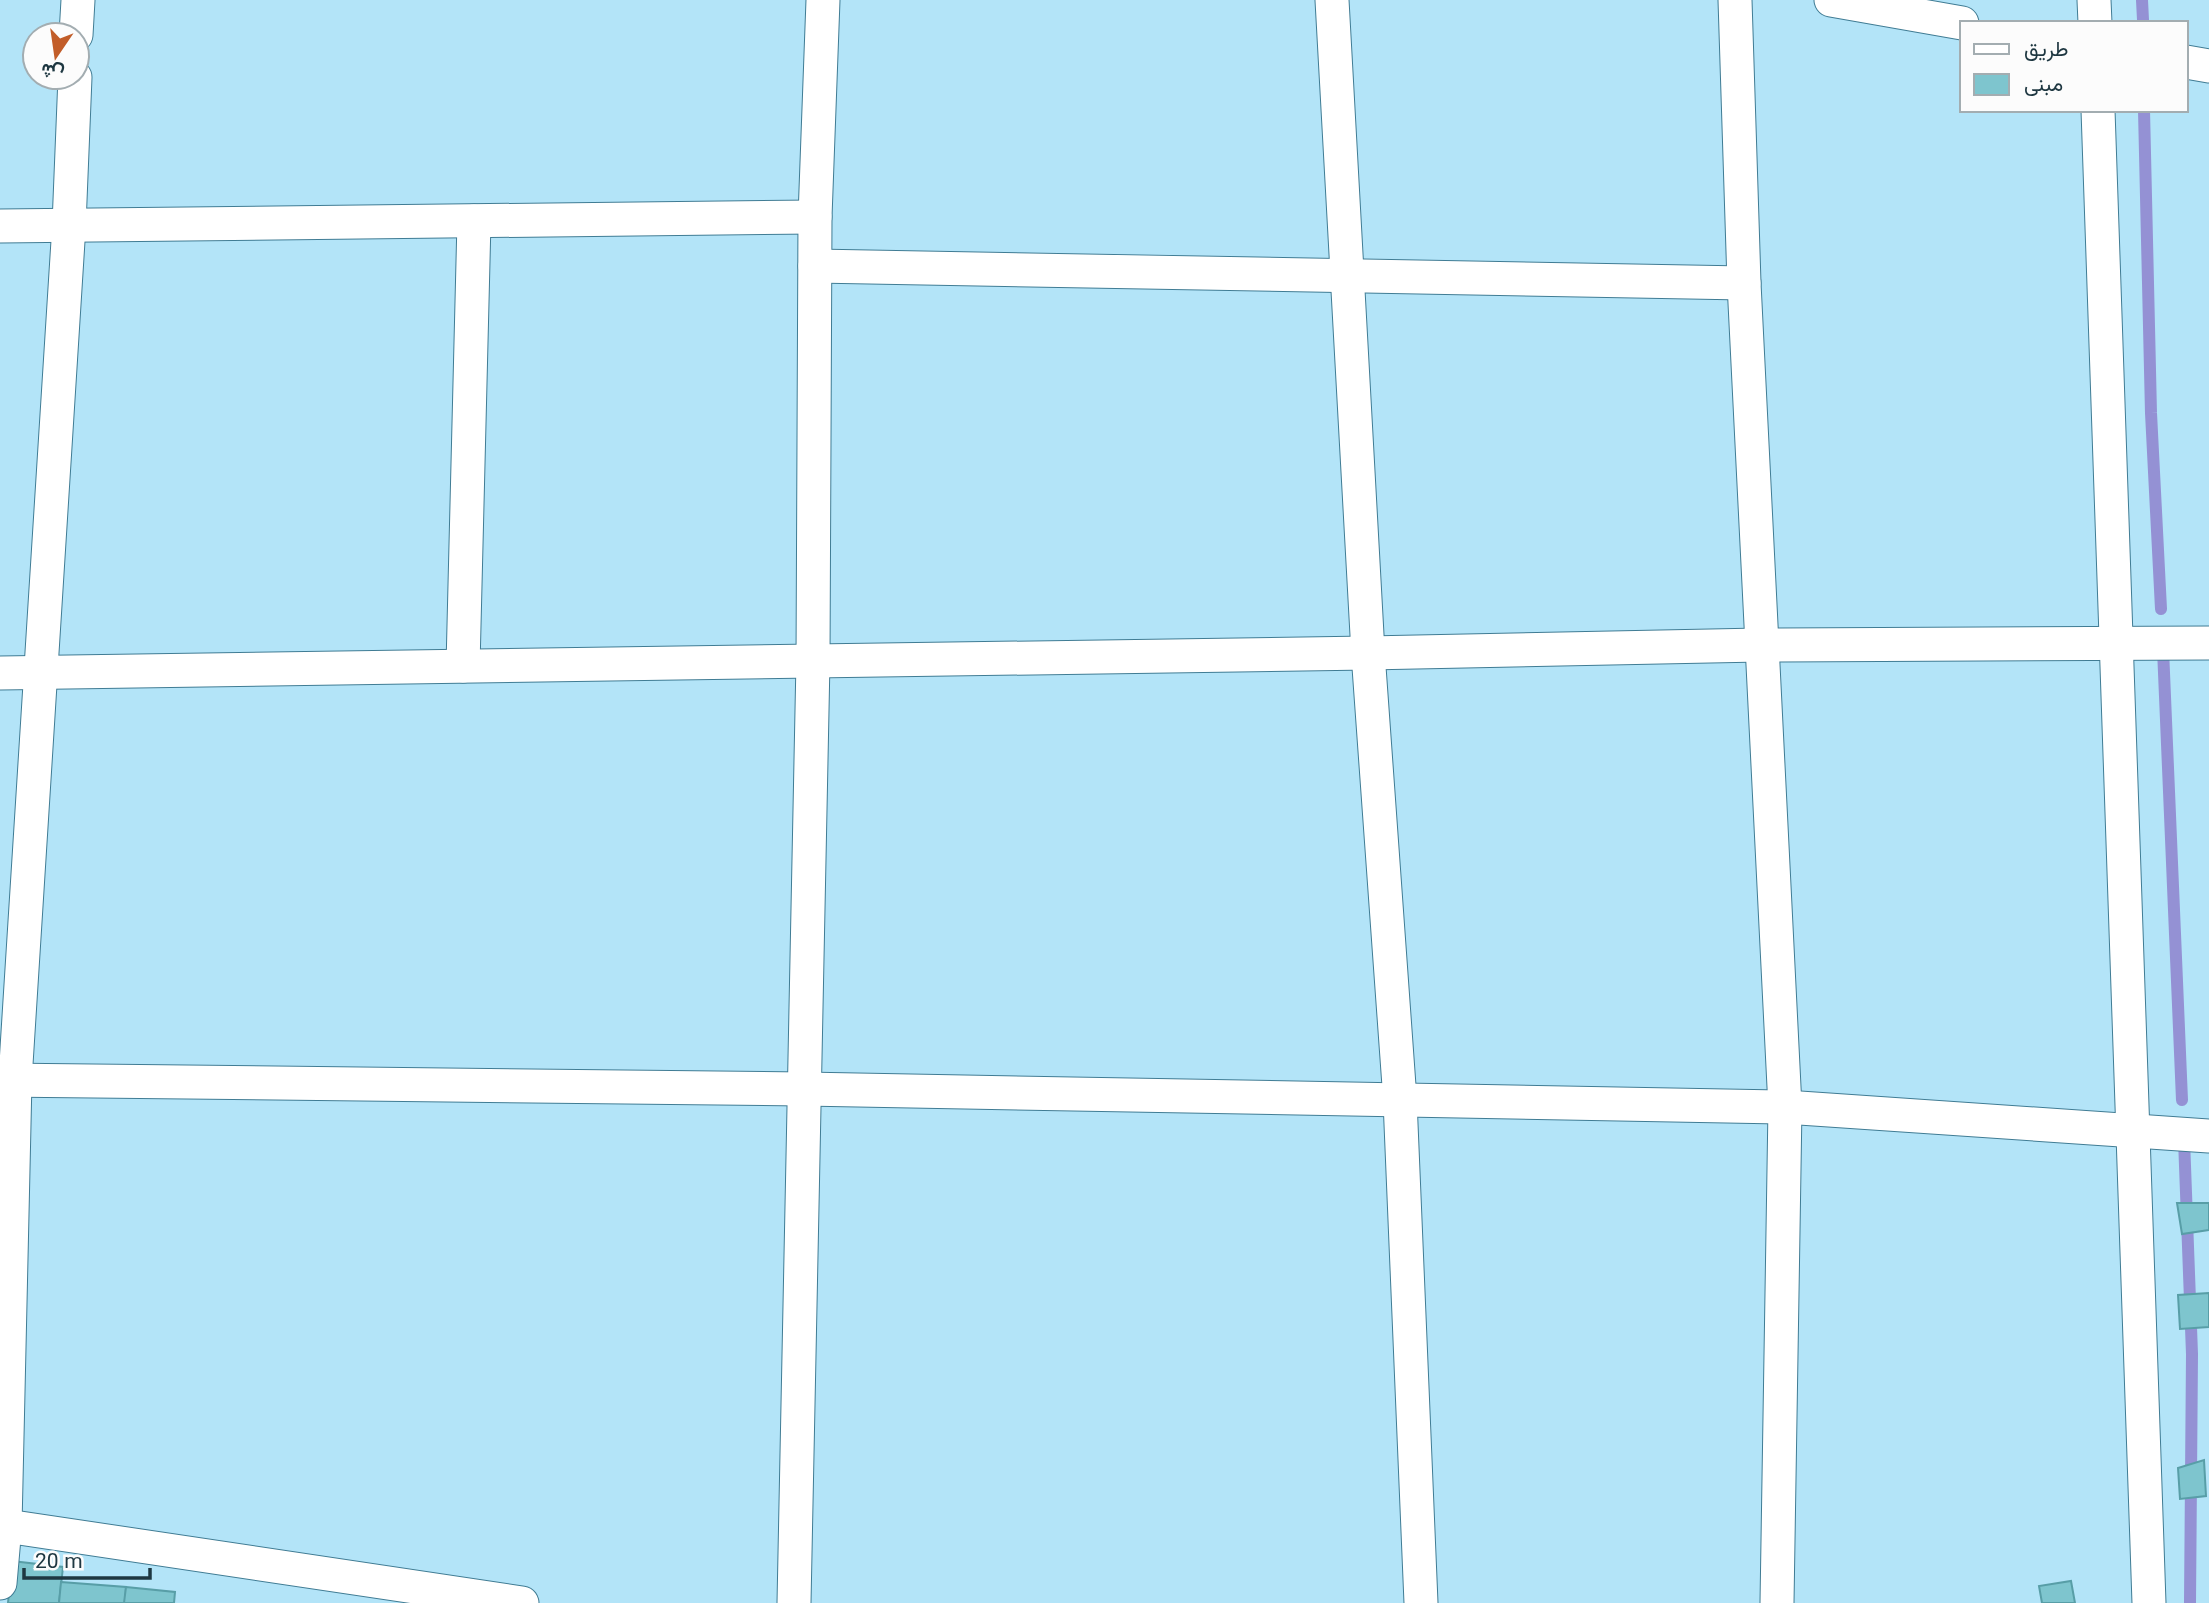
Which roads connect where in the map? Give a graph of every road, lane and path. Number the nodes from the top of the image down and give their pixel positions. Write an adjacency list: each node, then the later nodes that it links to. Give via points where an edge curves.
1 (78, 0): 7 (street)
2 (823, 0): 14 (street)
3 (1332, 0): 19 (street)
4 (1735, 0): 20 (street)
5 (1830, 0): 9 (street)
6 (2094, 0): 8 (street)
7 (77, 21)
8 (2095, 21)
9 (1960, 23)
10 (2188, 62): 11 (street)
11 (2209, 66)
12 (74, 91): 16 (street)
13 (2098, 112): 22 (street)
14 (815, 217): 15 (street); 18 (street)
15 (474, 221): 16 (street); 26 (street)
16 (69, 225): 17 (street); 28 (street)
17 (0, 226)
18 (815, 266): 19 (street); 25 (street)
19 (1348, 277): 20 (street); 24 (street)
20 (1744, 283): 23 (street)
21 (2209, 643): 22 (street)
22 (2118, 644): 23 (street); 33 (street)
23 (1760, 645): 24 (street); 32 (street)
24 (1368, 653): 25 (street); 31 (street)
25 (813, 661): 26 (street); 30 (street)
26 (463, 666): 28 (street)
27 (0, 673): 28 (street)
28 (40, 673): 29 (street)
29 (7, 1080): 30 (street); 35 (street)
30 (804, 1089): 31 (street); 38 (street)
31 (1401, 1100): 32 (street); 39 (street)
32 (1785, 1107): 33 (street); 40 (street)
33 (2134, 1133): 34 (street); 41 (street)
34 (2209, 1136)
35 (3, 1525): 36 (street); 37 (street)
36 (0, 1583)
37 (522, 1603)
38 (794, 1603)
39 (1421, 1603)
40 (1777, 1603)
41 (2149, 1603)

